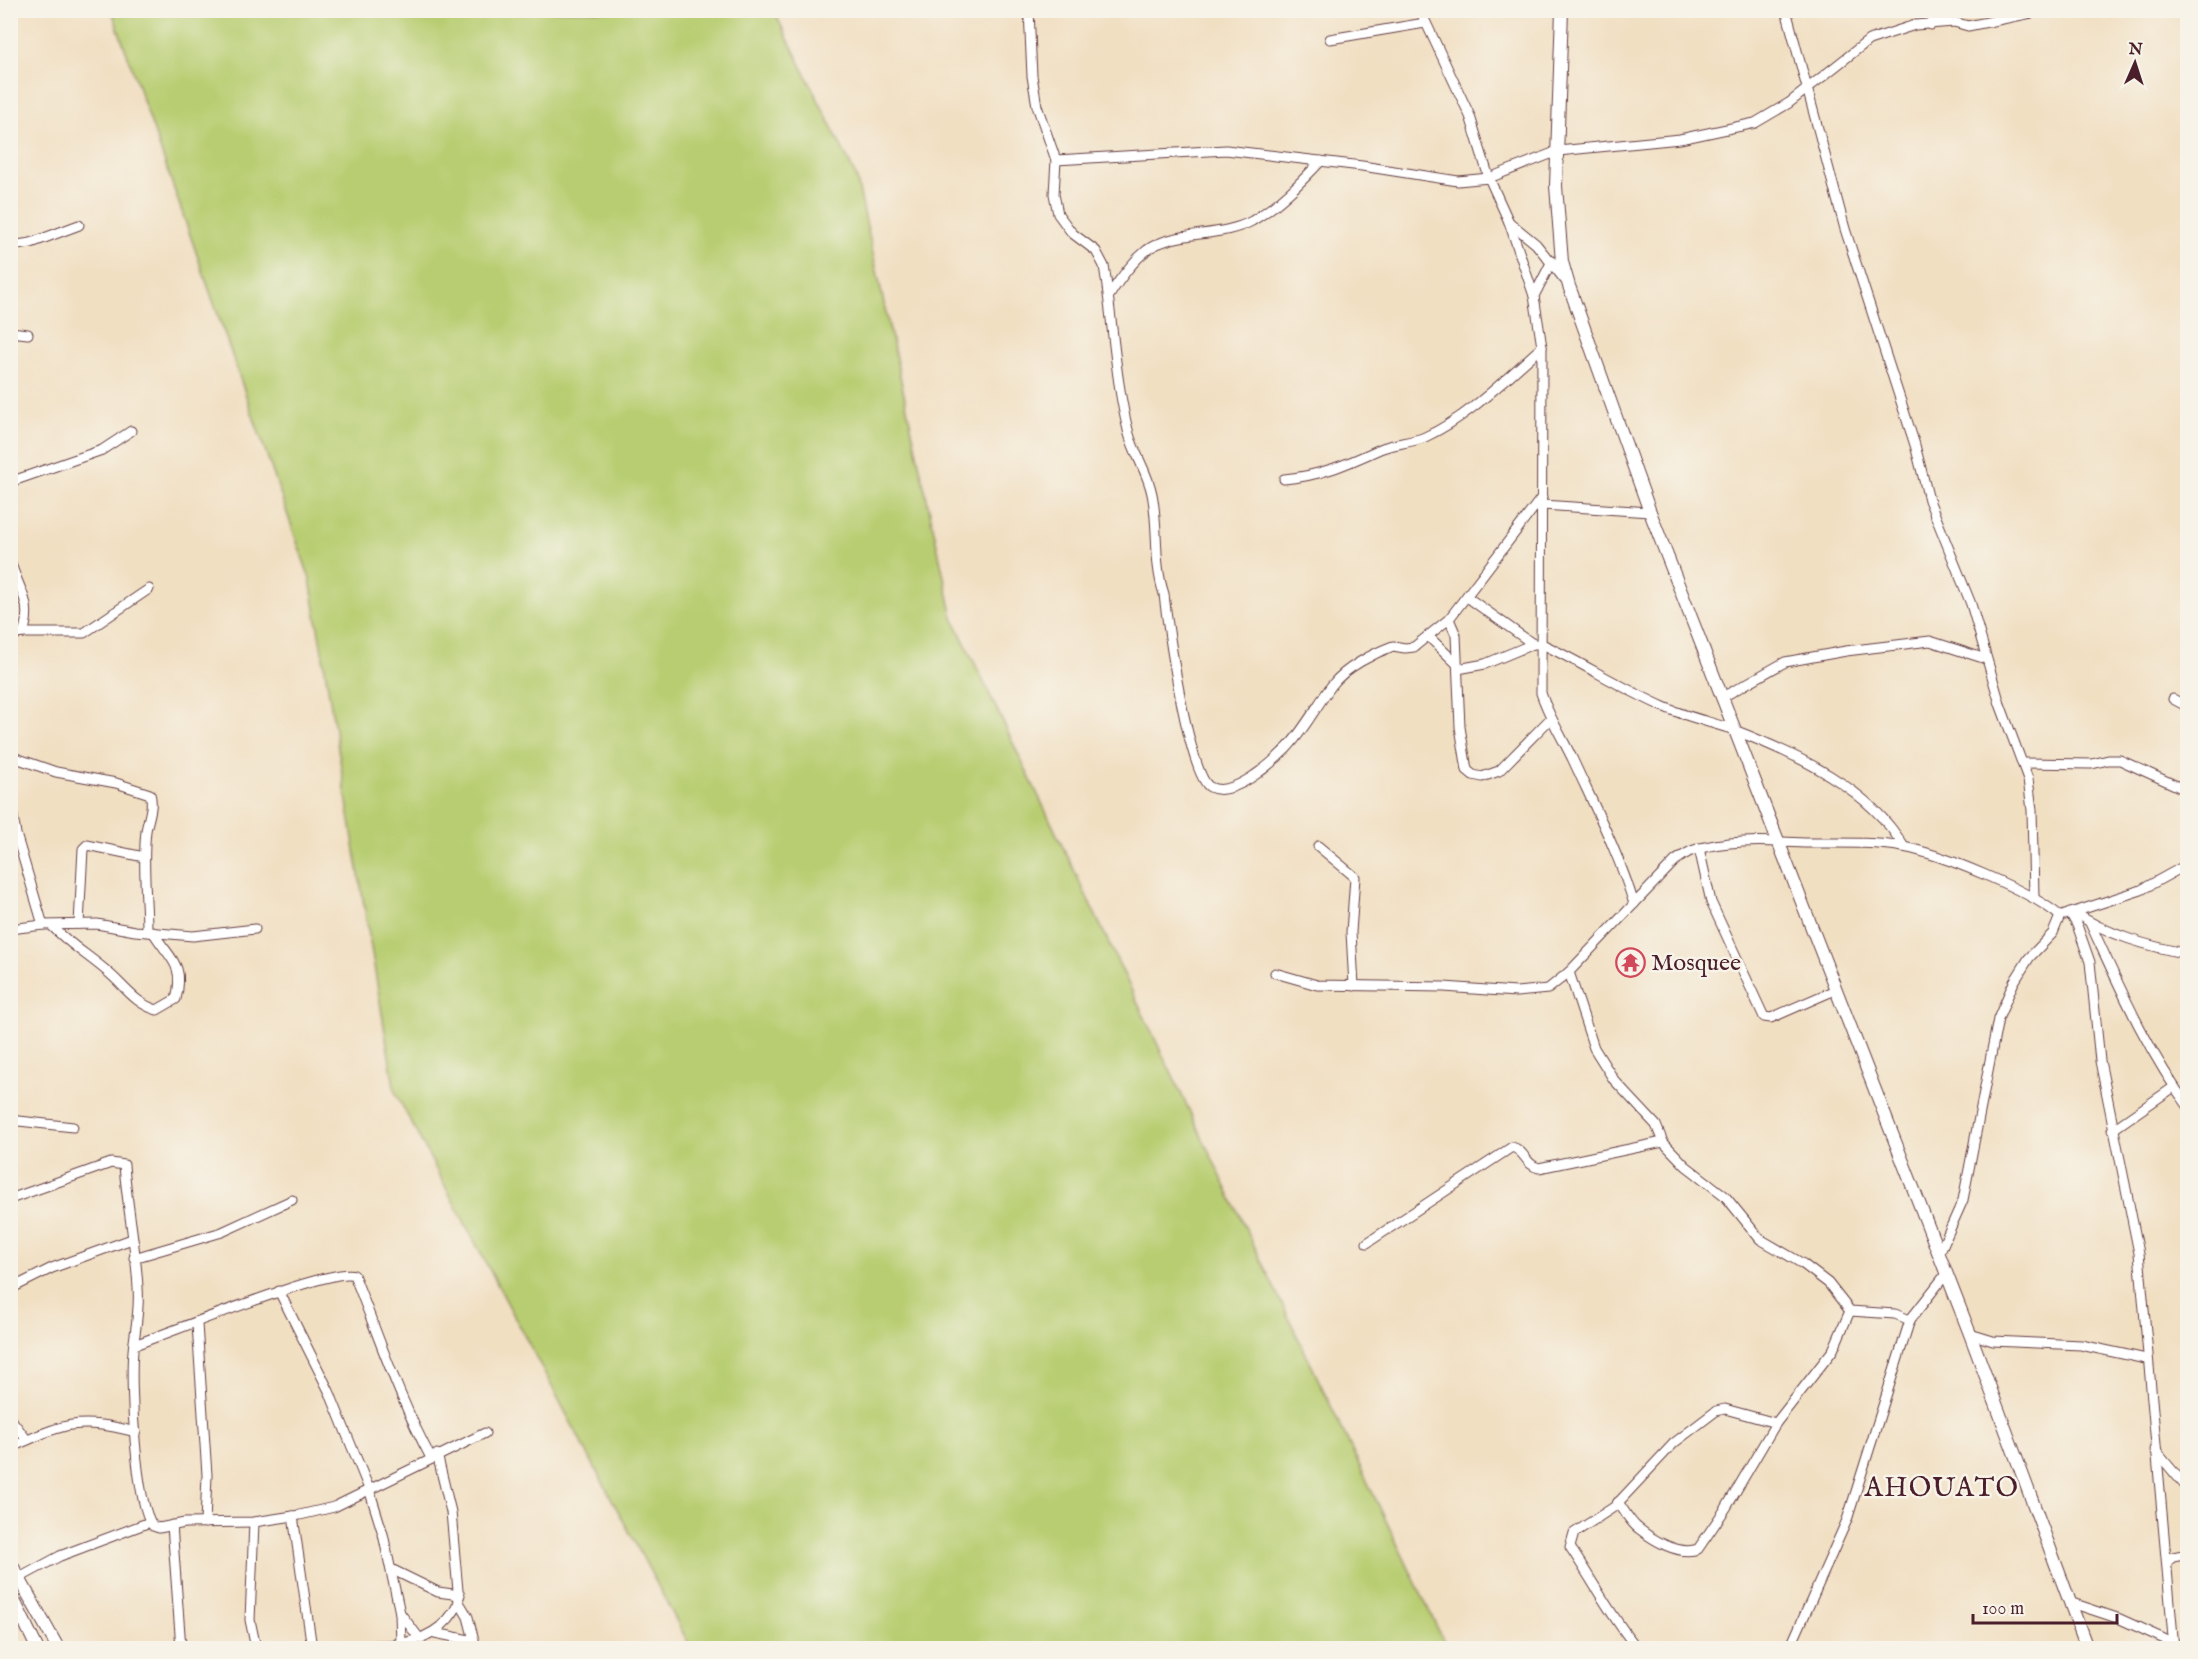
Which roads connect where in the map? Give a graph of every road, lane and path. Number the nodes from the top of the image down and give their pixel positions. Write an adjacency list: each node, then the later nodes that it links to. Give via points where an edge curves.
1 (1029, 10): 12 (street, via 1037,106)
2 (1420, 10): 7 (street)
3 (1562, 10): 11 (street)
4 (1786, 10): 10 (street)
5 (1940, 10): 8 (street)
6 (2047, 10): 8 (street, via 1968,26 1954,22)
7 (1425, 23): 9 (street); 14 (street, via 1470,116)
8 (1931, 24): 10 (street, via 1869,40)
9 (1330, 39)
10 (1807, 90): 11 (street, via 1755,123 1732,130 1638,145); 38 (street, via 1845,229 1929,500 1971,604)
11 (1558, 151): 14 (street); 19 (street, via 1557,228)
12 (1056, 160): 13 (street, via 1226,150); 20 (street, via 1054,194 1058,214 1072,233 1096,251 1104,266)
13 (1321, 161): 14 (street, via 1458,182); 20 (street, via 1288,195 1252,221 1148,249)
14 (1489, 178): 15 (street)
15 (1509, 222): 18 (street); 21 (street)
16 (79, 225): 17 (street, via 31,243)
17 (10, 246)
18 (1552, 261): 19 (street); 21 (street)
19 (1569, 286): 29 (street)
20 (1109, 296): 36 (street, via 1130,436 1152,492 1158,575 1187,735 1207,786 1217,790 1230,788 1266,767 1288,747 1345,673 1389,648 1409,648)
21 (1534, 296): 24 (street)
22 (10, 332): 23 (street)
23 (28, 334)
24 (1542, 347): 26 (street, via 1485,396 1424,437 1382,448 1319,474); 28 (street)
25 (131, 431): 27 (street, via 102,450)
26 (1284, 479)
27 (10, 482)
28 (1542, 501): 29 (street); 32 (street, via 1508,538); 37 (street)
29 (1650, 512): 40 (street)
30 (10, 560): 34 (street, via 28,611)
31 (148, 589): 34 (street, via 84,633)
32 (1467, 597): 33 (street); 37 (street)
33 (1449, 619): 36 (street); 39 (street, via 1456,635)
34 (23, 633): 35 (street)
35 (10, 635)
36 (1428, 636): 39 (street)
37 (1538, 644): 39 (street, via 1485,664); 43 (street, via 1541,693); 44 (street, via 1665,707)
38 (1986, 659): 40 (street, via 1930,641 1846,651 1785,662); 46 (street)
39 (1458, 667): 43 (street, via 1460,728 1467,770 1473,776 1499,771)
40 (1722, 698): 44 (street)
41 (2173, 699): 42 (street)
42 (2187, 707)
43 (1550, 719): 56 (street, via 1620,860)
44 (1734, 730): 49 (street); 52 (street, via 1807,764 1849,790 1876,810)
45 (10, 756): 53 (street, via 56,772 150,794)
46 (2022, 763): 47 (street, via 2092,764 2120,760); 55 (street, via 2031,794)
47 (2187, 791)
48 (10, 799): 61 (street, via 16,834)
49 (1777, 842): 51 (street); 52 (street); 69 (street)
50 (1318, 846): 68 (street, via 1355,877 1351,932)
51 (1699, 848): 56 (street, via 1675,861); 69 (street, via 1711,902 1764,1017 1771,1018)
52 (1904, 848): 55 (street, via 1945,859)
53 (144, 857): 60 (street, via 87,845 83,849); 64 (street)
54 (2187, 864): 57 (street, via 2141,890)
55 (2034, 897): 58 (street)
56 (1634, 904): 66 (street)
57 (2072, 912): 58 (street); 59 (street); 74 (street, via 2090,962)
58 (2060, 916): 80 (street, via 2053,933 2019,974 1998,1019 1963,1200)
59 (2091, 923): 65 (street); 70 (street)
60 (79, 924): 61 (street); 64 (street)
61 (48, 925): 62 (street); 64 (street, via 110,974 133,998 157,1010 176,999 180,982 178,967)
62 (10, 929)
63 (255, 929): 64 (street, via 193,936)
64 (150, 931)
65 (2187, 954)
66 (1569, 972): 68 (street, via 1548,989 1537,992); 75 (street, via 1594,1048 1614,1080 1656,1125)
67 (1275, 974): 68 (street, via 1317,985)
68 (1354, 986)
69 (1835, 990): 80 (street)
70 (2174, 1087): 71 (street); 74 (street)
71 (2187, 1106)
72 (10, 1120): 73 (street)
73 (73, 1127)
74 (2112, 1130): 90 (street, via 2139,1253)
75 (1663, 1142): 79 (street, via 1539,1168 1512,1147); 85 (street, via 1725,1196 1760,1239 1828,1283)
76 (10, 1199): 78 (street, via 111,1163 119,1164 124,1166)
77 (292, 1200): 81 (street, via 222,1232)
78 (132, 1239): 81 (street); 83 (street)
79 (1367, 1243)
80 (1938, 1256): 82 (street)
81 (134, 1258): 89 (street, via 138,1318)
82 (1946, 1274): 86 (street); 88 (street)
83 (10, 1289)
84 (279, 1291): 87 (street); 98 (street, via 333,1275 354,1275 406,1411); 99 (street, via 329,1391)
85 (1850, 1311): 86 (street, via 1895,1314); 92 (street, via 1833,1350)
86 (1910, 1320): 130 (street, via 1847,1520)
87 (197, 1324): 89 (street); 105 (street, via 207,1474)
88 (1970, 1334): 90 (street, via 1994,1341 2081,1345); 114 (street)
89 (134, 1345): 93 (street)
90 (2146, 1359): 97 (street)
91 (10, 1418): 95 (street)
92 (1776, 1423): 101 (street, via 1725,1409 1716,1411 1674,1443); 101 (street, via 1698,1549 1690,1552 1669,1547 1637,1528)
93 (136, 1432): 95 (street, via 82,1422); 103 (street, via 143,1503)
94 (485, 1433): 98 (street)
95 (27, 1440): 96 (street)
96 (10, 1448)
97 (2156, 1450): 100 (street); 108 (street)
98 (434, 1456): 99 (street); 113 (street, via 451,1512)
99 (369, 1489): 102 (street, via 334,1507); 110 (street)
100 (2187, 1489)
101 (1618, 1502): 129 (street, via 1574,1533 1570,1547)
102 (293, 1516): 104 (street); 127 (street)
103 (150, 1522): 106 (street, via 159,1528); 111 (street, via 60,1556)
104 (254, 1522): 105 (street); 126 (street, via 250,1620)
105 (205, 1523): 106 (street)
106 (172, 1526): 125 (street)
107 (2187, 1554): 108 (street)
108 (2168, 1562): 122 (street)
109 (10, 1563): 111 (street)
110 (391, 1569): 113 (street); 115 (street)
111 (21, 1577): 124 (street)
112 (10, 1592): 116 (street)
113 (460, 1599): 118 (street); 121 (street)
114 (2069, 1602): 122 (street, via 2120,1619); 131 (street)
115 (400, 1613): 119 (street); 120 (street)
116 (25, 1621): 117 (street); 123 (street)
117 (10, 1624)
118 (435, 1633): 119 (street); 121 (street)
119 (420, 1639): 120 (street)
120 (401, 1643): 128 (street)
121 (475, 1645)
122 (2174, 1646): 132 (street)
123 (37, 1648)
124 (58, 1648)
125 (181, 1648)
126 (256, 1648)
127 (312, 1648)
128 (357, 1648)
129 (1637, 1648)
130 (1790, 1648)
131 (2087, 1648)
132 (2184, 1648)

